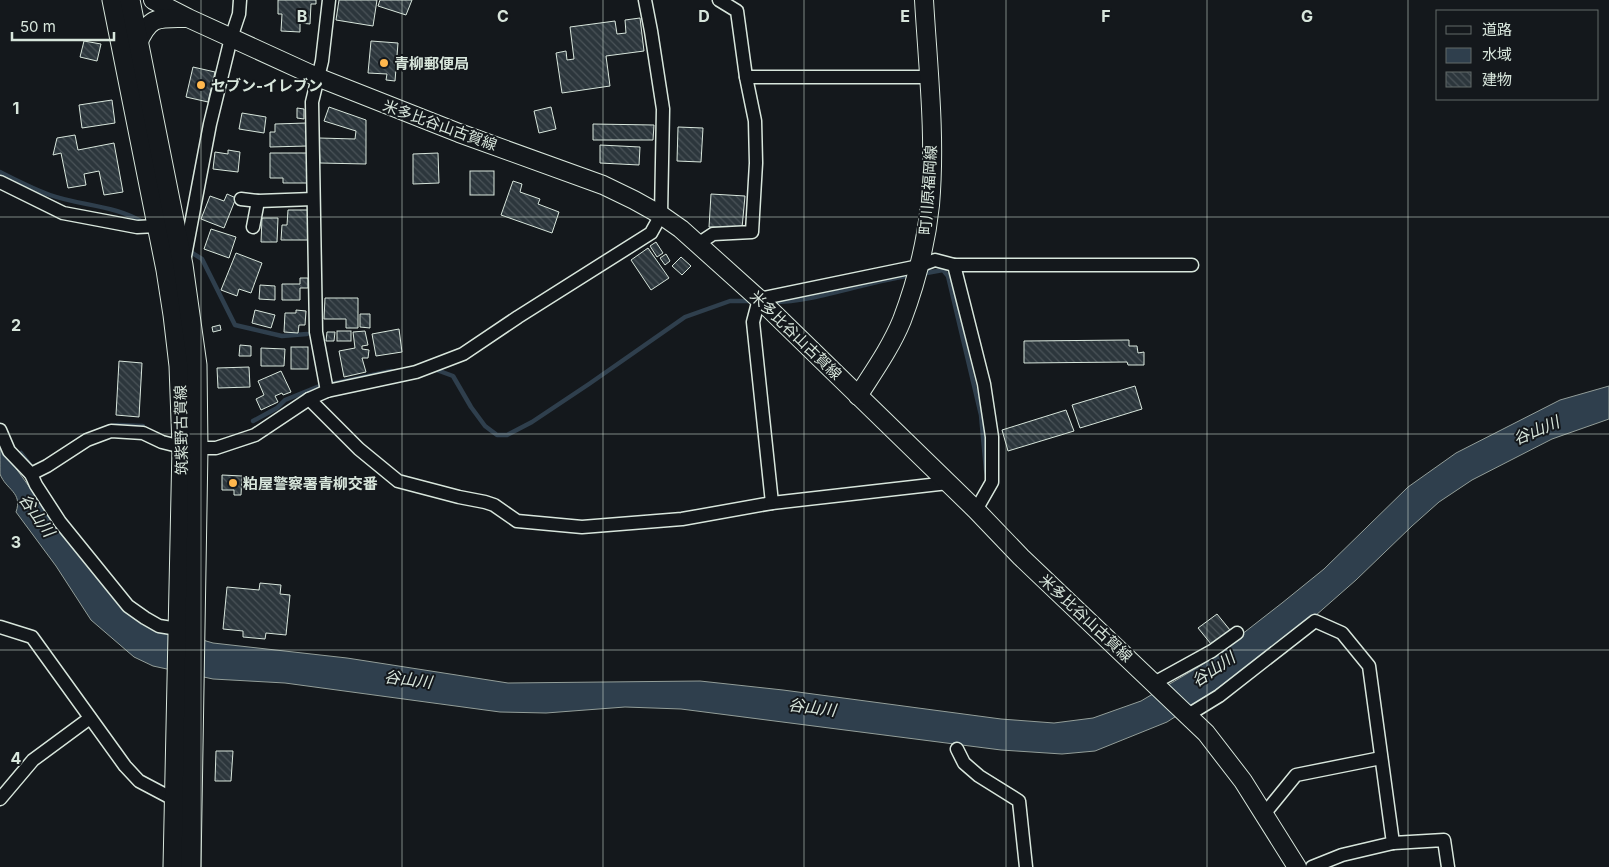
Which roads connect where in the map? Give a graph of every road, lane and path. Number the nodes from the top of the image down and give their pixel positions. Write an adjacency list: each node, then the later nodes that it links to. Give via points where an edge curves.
1 (112, 0): 20 (main road, 筑紫野古賀線)
2 (130, 0): 11 (main road, 筑紫野古賀線)
3 (153, 0): 9 (main road, 米多比谷山古賀線)
4 (240, 0): 10 (street)
5 (329, 0): 12 (street)
6 (645, 0): 19 (street, via 663,109)
7 (719, 0): 13 (street, via 737,11)
8 (924, 0): 14 (main road, 町川原福岡線)
9 (188, 18): 10 (main road, 米多比谷山古賀線); 11 (main road, via 158,19 148,24)
10 (231, 38): 12 (main road, 米多比谷山古賀線); 23 (street, via 210,124)
11 (138, 43): 23 (main road, 筑紫野古賀線)
12 (318, 77): 17 (street, via 312,102); 19 (main road, 米多比谷山古賀線, via 603,185)
13 (746, 77): 14 (street); 22 (street, via 755,122 752,232 713,234)
14 (928, 77): 26 (main road, 町川原福岡線, via 932,144 930,205)
15 (0, 182): 20 (street, via 63,212 137,227)
16 (241, 199): 18 (street)
17 (313, 199): 18 (street); 28 (street, via 316,332)
18 (258, 201): 21 (street)
19 (661, 215): 22 (main road, 米多比谷山古賀線); 28 (street, via 651,232 463,354 416,372)
20 (157, 226): 32 (main road, 筑紫野古賀線, via 173,315)
21 (253, 227)
22 (698, 244): 27 (main road, 米多比谷山古賀線)
23 (183, 265): 32 (main road, 筑紫野古賀線, via 196,365)
24 (954, 265): 25 (street); 26 (street, via 935,260); 36 (street, via 984,384 992,437 992,482)
25 (1192, 265)
26 (919, 266): 27 (street); 29 (main road, 町川原福岡線, via 888,349)
27 (759, 299): 29 (main road, 米多比谷山古賀線); 35 (street, via 752,322)
28 (326, 391): 30 (street)
29 (858, 396): 34 (main road, 米多比谷山古賀線)
30 (309, 399): 32 (street, via 255,435 216,448); 35 (street, via 359,449 398,481 494,505 517,521 582,528 682,519)
31 (0, 430): 33 (street, via 9,450)
32 (190, 448): 33 (street, via 162,442 143,433 111,431 86,440); 39 (main road, 筑紫野古賀線)
33 (31, 474): 39 (street, via 60,522 128,606 159,626)
34 (948, 483): 35 (street); 36 (main road, 米多比谷山古賀線)
35 (772, 503)
36 (976, 510): 41 (main road, 米多比谷山古賀線)
37 (0, 627): 43 (street, via 32,637)
38 (1237, 633): 41 (street, via 1212,651)
39 (184, 634): 40 (main road, 筑紫野古賀線)
40 (186, 676): 47 (main road, 筑紫野古賀線); 51 (main road, 筑紫野古賀線)
41 (1154, 683): 42 (main road, 米多比谷山古賀線)
42 (1186, 713): 45 (street, via 1219,696 1316,621 1342,633 1368,666); 48 (main road, 米多比谷山古賀線, via 1206,733)
43 (90, 718): 46 (street, via 32,760); 47 (street, via 139,782)
44 (957, 749): 52 (street, via 964,763 979,776 1019,801)
45 (1381, 758): 48 (street, via 1296,775); 49 (street)
46 (0, 799)
47 (175, 800): 50 (main road, 筑紫野古賀線)
48 (1265, 813): 53 (main road, 米多比谷山古賀線)
49 (1393, 843): 54 (street, via 1342,855); 55 (street, via 1444,840)
50 (173, 867)
51 (191, 867)
52 (1026, 867)
53 (1296, 867)
54 (1312, 867)
55 (1448, 867)

